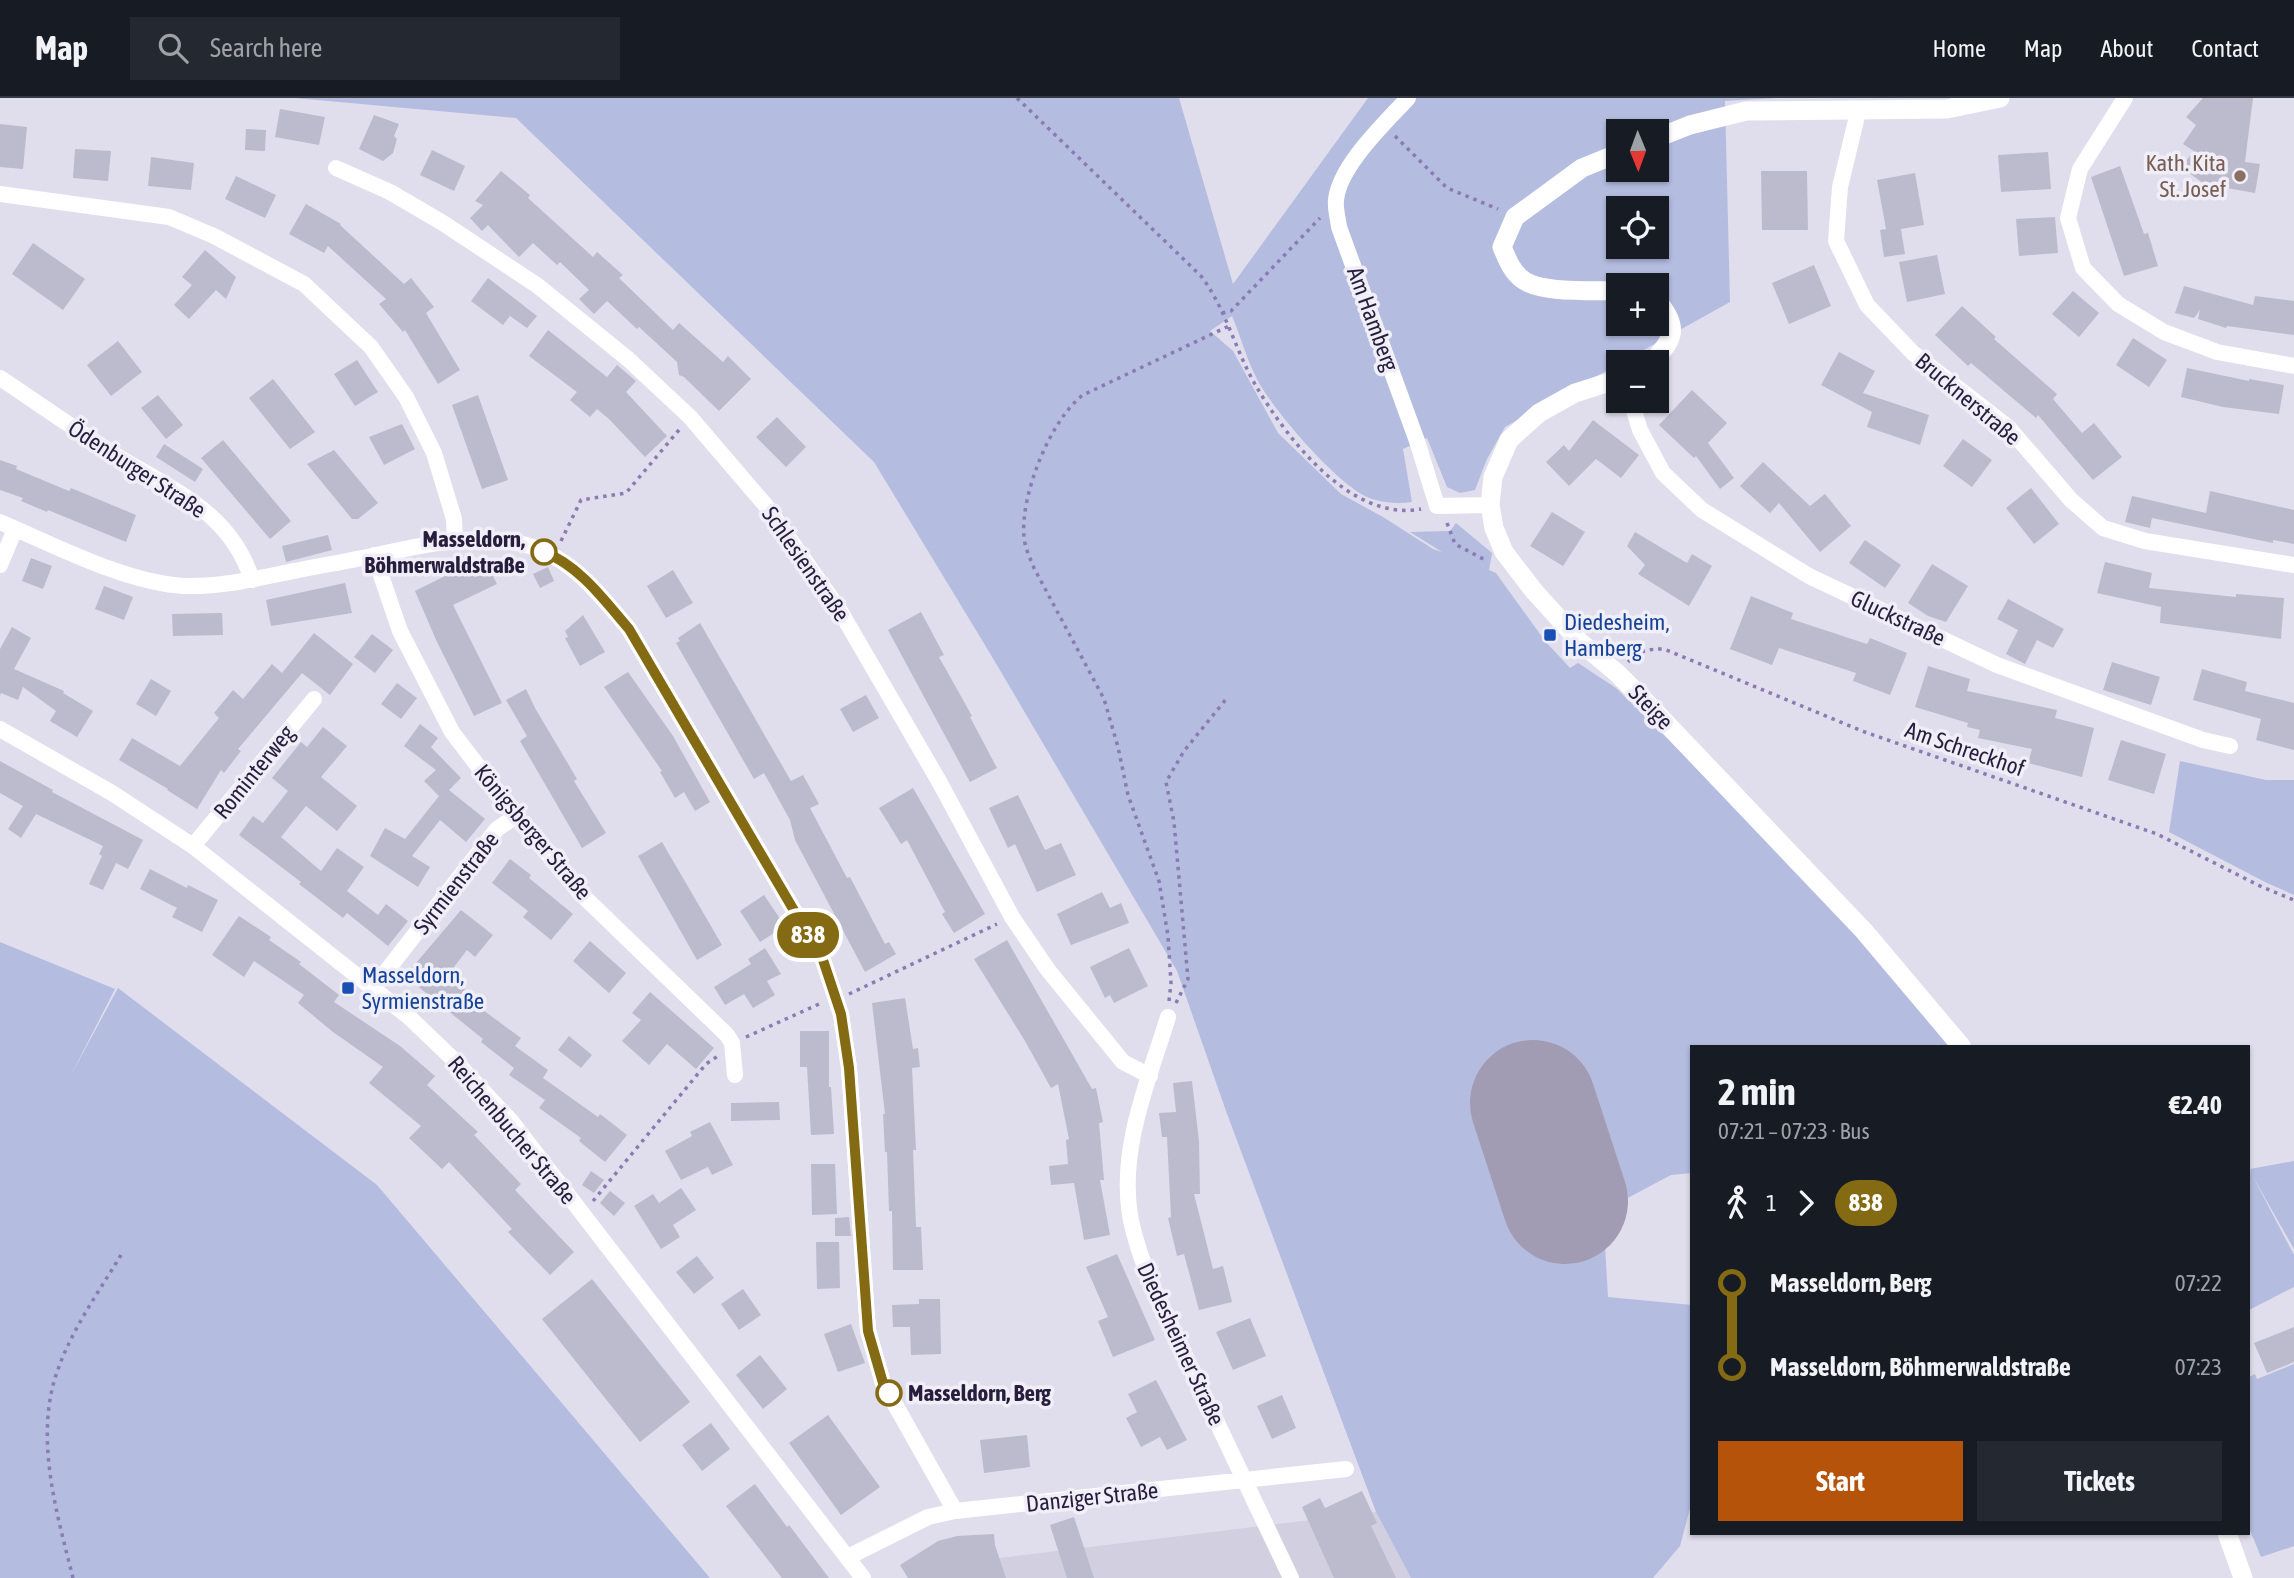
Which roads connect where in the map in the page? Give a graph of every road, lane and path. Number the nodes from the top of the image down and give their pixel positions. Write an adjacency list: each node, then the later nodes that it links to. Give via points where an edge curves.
1 (1017, 98): 14 (path, via 1201,276)
2 (1408, 98): 6 (street, Am Hamberg)
3 (2000, 98): 5 (street, via 1947,109)
4 (2125, 98): 18 (street, via 2080,169 2068,218 2083,268 2118,304 2164,332 2217,352)
5 (1858, 111): 7 (street, via 1746,111); 30 (street, Brucknerstraße, via 1840,187 1836,241 1867,305 1913,353 2008,427 2071,500 2103,528 2145,541)
6 (1383, 124): 11 (street, Am Hamberg, via 1347,171); 12 (path, via 1447,188)
7 (1670, 133)
8 (1606, 158): 12 (street, via 1582,168)
9 (336, 168): 40 (street, Schlesienstraße, via 390,192 538,286 690,417 766,507 839,609)
10 (0, 194): 26 (street, via 169,217 304,284 371,347 405,397 434,453 454,519)
11 (1336, 210): 14 (path, via 1326,212 1231,310); 24 (street, Am Hamberg)
12 (1515, 217): 13 (street, via 1502,247 1523,280 1541,288)
13 (1606, 290)
14 (1222, 313): 16 (path)
15 (1669, 315): 17 (street, via 1673,336)
16 (1230, 326): 24 (path, via 1254,384 1279,421 1348,493 1377,507 1411,511); 43 (path, via 1071,404 1026,503 1024,538 1034,568 1104,699 1128,795 1159,881 1171,983)
17 (1663, 350)
18 (2294, 366)
19 (0, 378): 31 (street, Ödenburger Straße, via 118,457 181,492 211,516 235,542)
20 (1606, 383): 23 (street, Steige, via 1575,393 1539,413 1509,440 1493,477)
21 (1635, 413): 36 (street, Gluckstraße, via 1663,473 1702,510 1809,576 1997,665)
22 (676, 434): 27 (path, via 626,493 581,500)
23 (1490, 505): 24 (street); 45 (street, Steige, via 1504,552 1534,591 1864,931)
24 (1437, 506)
25 (7, 525): 29 (street); 31 (street, via 145,580 182,586)
26 (455, 540): 28 (street); 42 (street, via 526,545 553,556 589,583 629,629 823,960)
27 (560, 543)
28 (374, 555): 31 (street); 37 (street, Königsberger Straße, via 400,631 452,732)
29 (0, 565)
30 (2294, 565)
31 (252, 580)
32 (1626, 664): 39 (path, Am Schreckhof, via 1636,654 1664,649 1862,731 2157,834)
33 (1227, 698): 43 (path, via 1184,751 1166,782 1174,822 1188,979)
34 (314, 699): 38 (street, Rominterweg)
35 (0, 729): 38 (street, Reichenbucher Straße)
36 (2230, 746)
37 (516, 816): 41 (street, Syrmienstraße, via 498,829); 47 (street, Königsberger Straße, via 580,893 727,1035)
38 (193, 846): 41 (street, Reichenbucher Straße)
39 (2294, 900)
40 (1012, 917): 42 (path); 48 (street, Schlesienstraße, via 1048,970 1123,1062)
41 (374, 987): 49 (street, Reichenbucher Straße, via 511,1121)
42 (831, 1001): 44 (path); 53 (street, via 849,1068 868,1331 883,1383)
43 (1168, 1017): 48 (street, Diedesheimer Straße)
44 (742, 1039)
45 (1960, 1045)
46 (717, 1056): 49 (path)
47 (735, 1075)
48 (1150, 1076): 52 (street, Diedesheimer Straße, via 1133,1136 1130,1213 1152,1286)
49 (581, 1211): 55 (street, Reichenbucher Straße)
50 (121, 1255): 56 (path, via 72,1338 56,1374 49,1413 54,1494)
51 (1346, 1469): 52 (street, Danziger Straße)
52 (1245, 1480): 53 (street, Danziger Straße); 58 (street, Diedesheimer Straße)
53 (955, 1511): 55 (street, Danziger Straße, via 928,1517)
54 (2228, 1535): 59 (street)
55 (848, 1557): 57 (street, Reichenbucher Straße)
56 (74, 1578)
57 (863, 1578)
58 (1291, 1578)
59 (2243, 1578)

